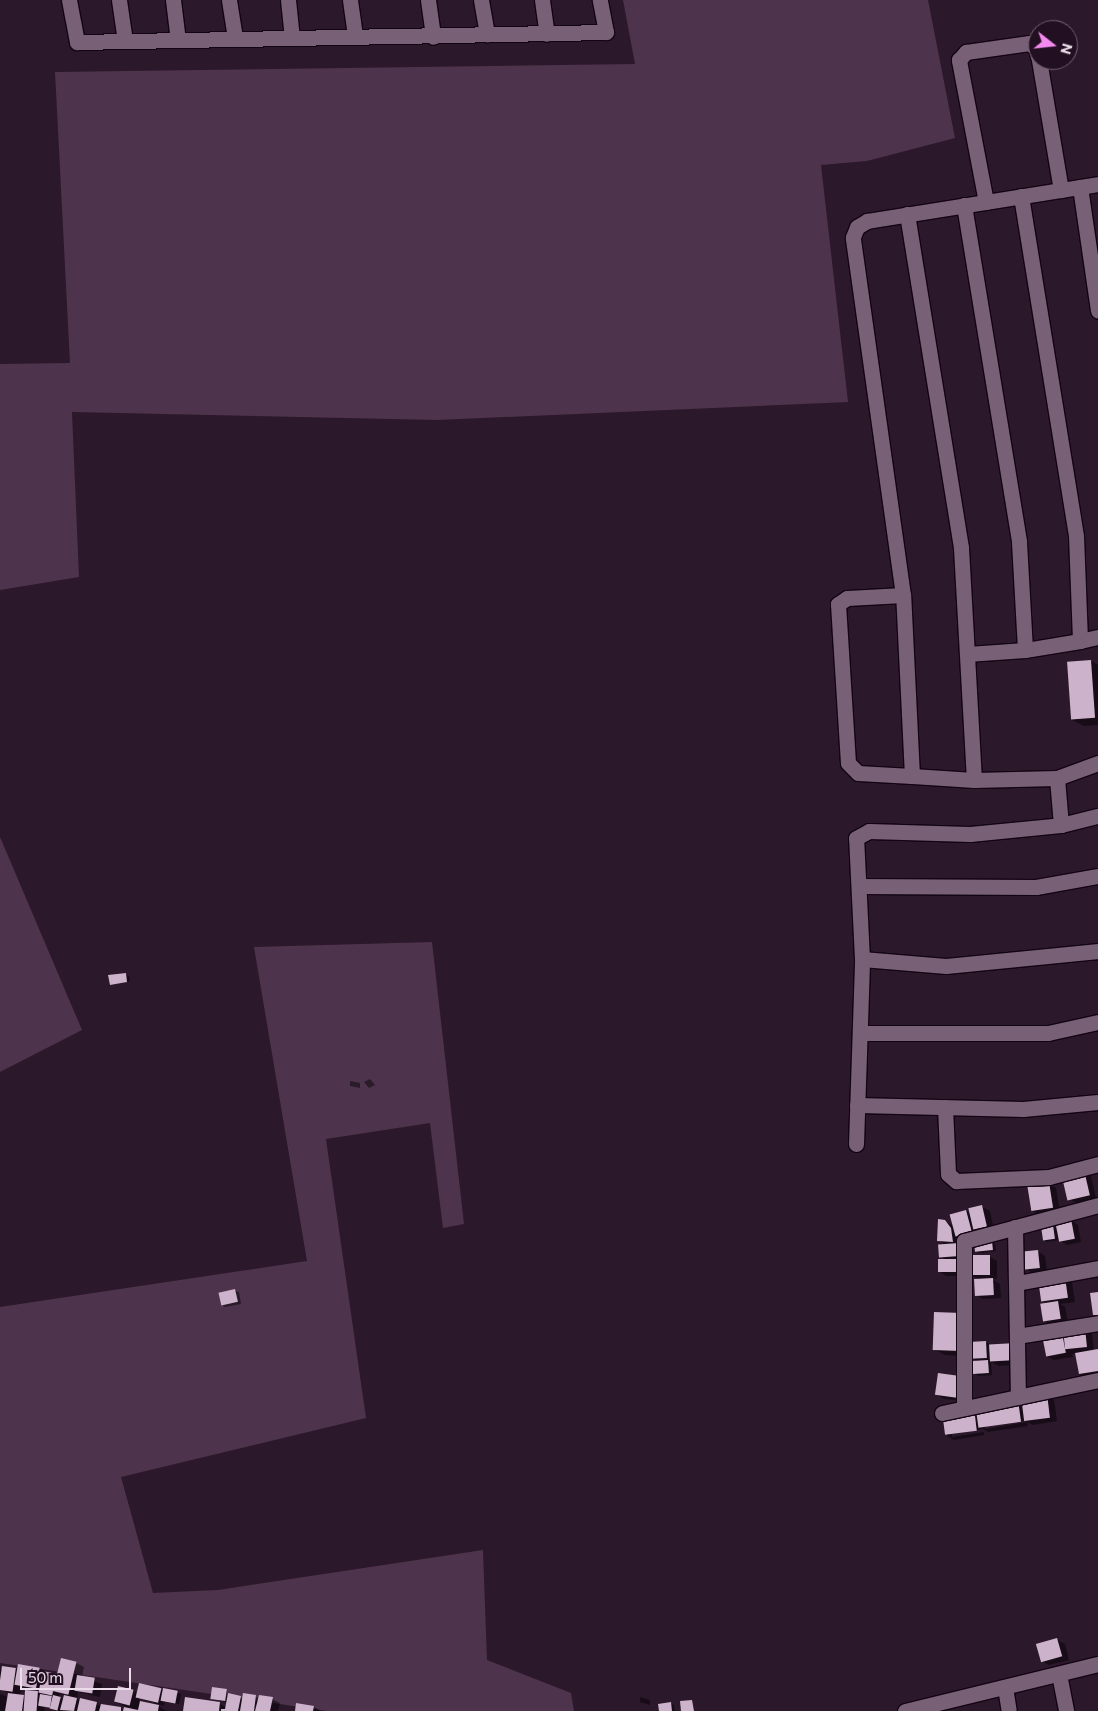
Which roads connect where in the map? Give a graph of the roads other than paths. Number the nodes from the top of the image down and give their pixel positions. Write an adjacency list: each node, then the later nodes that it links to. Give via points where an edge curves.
1 (69, 0): 18 (street, via 77,42)
2 (119, 0): 18 (street)
3 (173, 0): 17 (street)
4 (229, 0): 16 (street)
5 (288, 0): 14 (street)
6 (350, 0): 13 (street)
7 (428, 0): 15 (street)
8 (481, 0): 11 (street)
9 (542, 0): 12 (street)
10 (600, 0): 12 (street, via 606,32)
11 (487, 34): 12 (street); 15 (street)
12 (547, 34)
13 (355, 36): 14 (street); 15 (street)
14 (292, 37): 16 (street)
15 (433, 37)
16 (235, 38): 17 (street)
17 (178, 39): 18 (street)
18 (125, 41)
19 (1028, 43): 25 (street, via 966,52 960,60)
20 (1040, 70): 23 (street)
21 (1098, 184): 22 (street)
22 (1080, 187): 23 (street); 28 (street)
23 (1061, 190): 24 (street)
24 (1020, 196): 25 (street); 31 (street, via 1076,536)
25 (986, 202): 26 (street)
26 (964, 205): 27 (street); 32 (street, via 1019,542)
27 (906, 214): 29 (street, via 867,221 857,227 853,237); 33 (street, via 961,548)
28 (1098, 311)
29 (903, 595): 35 (street); 35 (street, via 847,598 838,604 848,763 858,773)
30 (1098, 637): 31 (street)
31 (1080, 641): 32 (street)
32 (1025, 650): 33 (street)
33 (967, 654): 37 (street)
34 (1098, 763): 36 (street)
35 (912, 776): 37 (street)
36 (1057, 778): 37 (street); 39 (street)
37 (974, 780)
38 (1098, 816): 39 (street)
39 (1061, 825): 41 (street, via 970,834 869,831 856,838)
40 (1098, 876): 41 (street, via 1036,888)
41 (859, 886): 43 (street)
42 (1098, 951): 43 (street, via 946,966)
43 (862, 959): 45 (street)
44 (1098, 1022): 45 (street, via 1048,1033)
45 (860, 1033): 47 (street)
46 (1098, 1102): 48 (street, via 1023,1109)
47 (857, 1105): 48 (street); 49 (street)
48 (945, 1107): 50 (street, via 948,1174 956,1181 1049,1177)
49 (856, 1144)
50 (1098, 1164)
51 (1098, 1205): 52 (street)
52 (1015, 1227): 54 (street); 59 (street, via 964,1241)
53 (1098, 1268): 54 (street)
54 (1017, 1283): 56 (street)
55 (1098, 1323): 56 (street)
56 (1017, 1336): 58 (street)
57 (1098, 1380): 58 (street)
58 (1018, 1397): 59 (street)
59 (964, 1408): 60 (street)
60 (942, 1413)
61 (1098, 1664): 62 (street)
62 (1059, 1674): 63 (street); 67 (street)
63 (1005, 1687): 64 (street); 66 (street)
64 (952, 1705): 65 (street)
65 (905, 1711)
66 (1009, 1711)
67 (1066, 1711)

